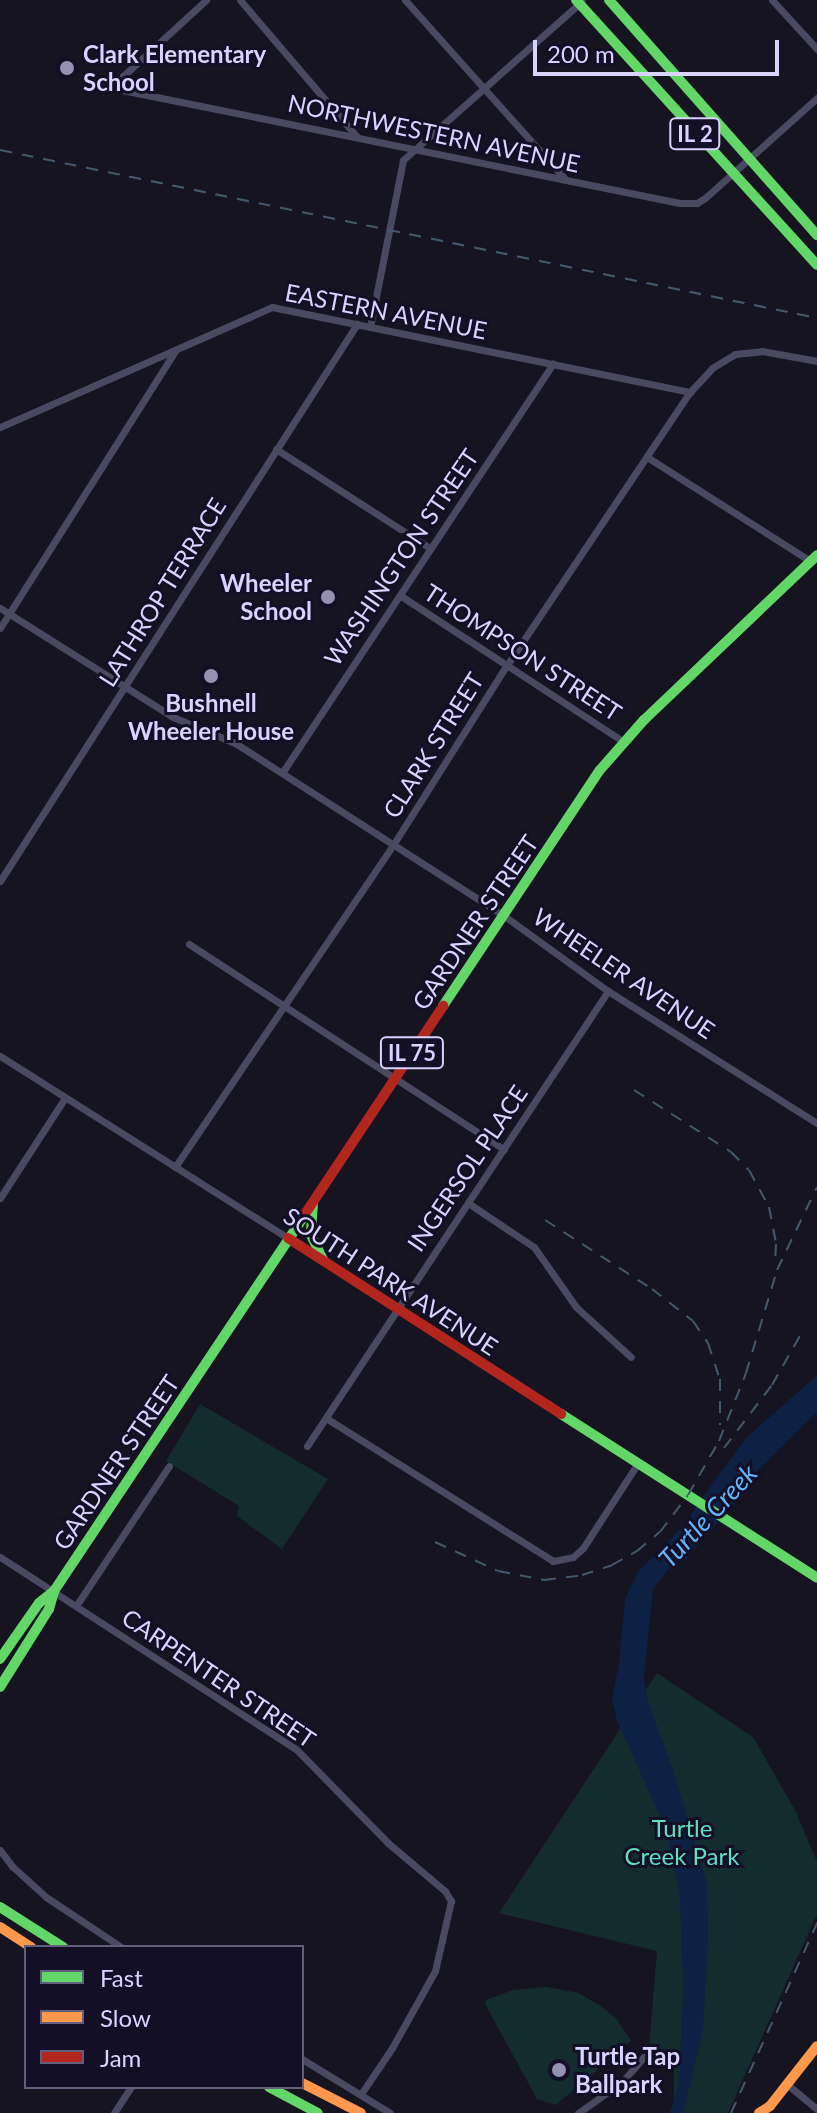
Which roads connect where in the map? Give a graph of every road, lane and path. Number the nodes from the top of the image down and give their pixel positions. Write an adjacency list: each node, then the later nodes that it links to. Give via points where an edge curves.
1 (240, 0): 10 (street)
2 (405, 0): 8 (street)
3 (609, 0): 12 (main road, IL 2)
4 (772, 0): 7 (street)
5 (205, 1): 10 (street, NORTHWESTERN AVENUE, via 123,76 124,92)
6 (579, 1): 8 (street); 13 (main road, IL 2)
7 (817, 49)
8 (484, 90): 11 (street); 14 (street)
9 (817, 98): 12 (street, NORTHWESTERN AVENUE)
10 (357, 137): 11 (street, NORTHWESTERN AVENUE)
11 (412, 150): 14 (street, NORTHWESTERN AVENUE); 18 (street, via 401,165)
12 (751, 159): 13 (street, NORTHWESTERN AVENUE); 15 (main road, IL 2)
13 (732, 175): 14 (street, NORTHWESTERN AVENUE, via 689,204); 16 (main road, IL 2)
14 (566, 180)
15 (817, 235)
16 (817, 265)
17 (357, 324): 18 (street, EASTERN AVENUE); 19 (street, EASTERN AVENUE, via 272,307); 24 (street, LATHROP TERRACE)
18 (370, 327): 21 (street, EASTERN AVENUE)
19 (177, 348): 23 (street, EASTERN AVENUE); 30 (street)
20 (817, 361): 22 (street, CLARK STREET, via 762,351 735,354 712,368)
21 (553, 364): 22 (street, EASTERN AVENUE); 26 (street, WASHINGTON STREET)
22 (690, 392): 25 (street, CLARK STREET)
23 (0, 427)
24 (276, 449): 26 (street, THOMPSON STREET); 33 (street, LATHROP TERRACE)
25 (647, 457): 27 (street); 32 (street, CLARK STREET)
26 (431, 549): 28 (street, WASHINGTON STREET)
27 (813, 558): 34 (main road, GARDNER STREET / IL 75)
28 (401, 596): 32 (street, THOMPSON STREET); 35 (street, WASHINGTON STREET)
29 (0, 608): 30 (street, WHEELER AVENUE)
30 (9, 614): 31 (street); 33 (street, WHEELER AVENUE)
31 (0, 628)
32 (507, 665): 34 (street, THOMPSON STREET); 36 (street, CLARK STREET)
33 (125, 688): 35 (street, WHEELER AVENUE, via 173,717 235,743); 37 (street, LATHROP TERRACE)
34 (623, 741): 38 (main road, GARDNER STREET / IL 75)
35 (282, 773): 36 (street, WHEELER AVENUE)
36 (393, 845): 38 (street, WHEELER AVENUE); 41 (street, CLARK STREET)
37 (0, 881)
38 (503, 915): 40 (street, WHEELER AVENUE); 43 (main road, GARDNER STREET / IL 75)
39 (189, 944): 41 (street)
40 (608, 991): 45 (street, WHEELER AVENUE); 46 (street, INGERSOL PLACE)
41 (286, 1004): 43 (street); 47 (street, CLARK STREET)
42 (0, 1056): 44 (street, SOUTH PARK AVENUE)
43 (396, 1077): 46 (street); 49 (main road, GARDNER STREET / IL 75)
44 (65, 1098): 47 (street, SOUTH PARK AVENUE); 48 (street)
45 (817, 1123)
46 (504, 1149): 50 (street, INGERSOL PLACE)
47 (175, 1167): 51 (street, SOUTH PARK AVENUE)
48 (0, 1198)
49 (314, 1199): 51 (main road, GARDNER STREET / IL 75); 52 (main road, via 311,1235)
50 (468, 1203): 53 (street, INGERSOL PLACE); 54 (street, via 534,1247 576,1307)
51 (288, 1238): 52 (main road, SOUTH PARK AVENUE); 61 (main road, GARDNER STREET / IL 75)
52 (324, 1262): 53 (main road, SOUTH PARK AVENUE)
53 (397, 1310): 55 (street, INGERSOL PLACE); 57 (main road, SOUTH PARK AVENUE)
54 (631, 1357)
55 (326, 1418): 56 (street, INGERSOL PLACE); 57 (street, via 546,1559 566,1559 583,1548)
56 (307, 1446)
57 (638, 1463): 60 (main road, SOUTH PARK AVENUE)
58 (169, 1466): 62 (street)
59 (0, 1557): 61 (street, CARPENTER STREET)
60 (817, 1578)
61 (54, 1591): 62 (street, CARPENTER STREET); 63 (main road, GARDNER STREET / IL 75, via 39,1603); 64 (main road, GARDNER STREET / IL 75, via 49,1609)
62 (76, 1606): 78 (street, CARPENTER STREET, via 296,1749 451,1901 427,1989)
63 (0, 1659)
64 (0, 1687)
65 (0, 1850): 70 (street, via 46,1897)
66 (0, 1907): 69 (main road)
67 (0, 1927): 68 (main road)
68 (28, 1945)
69 (60, 1945)
70 (118, 1945)
71 (817, 2046): 75 (main road)
72 (304, 2060): 78 (street)
73 (660, 2060): 84 (street, via 644,2057 622,2082)
74 (304, 2084): 82 (main road)
75 (788, 2085): 79 (street); 85 (main road)
76 (130, 2089): 80 (street)
77 (273, 2089): 81 (main road)
78 (361, 2094): 83 (street)
79 (817, 2109)
80 (114, 2113)
81 (318, 2113)
82 (361, 2113)
83 (390, 2113)
84 (578, 2113)
85 (759, 2113)

